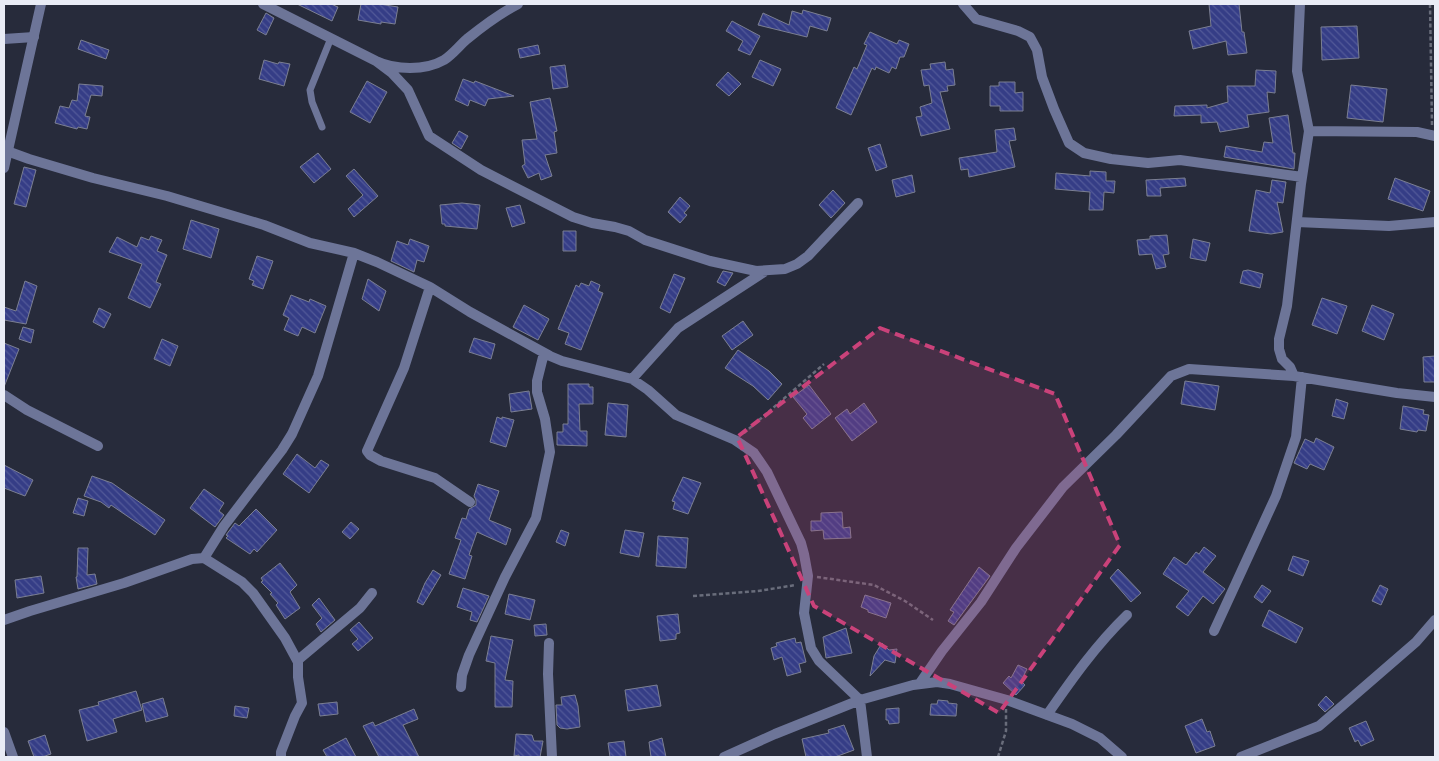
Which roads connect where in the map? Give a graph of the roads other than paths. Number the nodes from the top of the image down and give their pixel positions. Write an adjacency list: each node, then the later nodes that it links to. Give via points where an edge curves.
1 (41, 4): 6 (street)
2 (264, 4): 7 (street)
3 (518, 4): 9 (street, via 493,18 443,61 405,68)
4 (963, 4): 15 (street, via 976,19 1030,37 1037,50 1042,77 1069,143 1084,153 1148,163 1180,160)
5 (1300, 4): 11 (street, via 1296,71)
6 (34, 37): 8 (street); 13 (street)
7 (331, 38): 9 (street); 10 (lane, via 310,90)
8 (4, 39)
9 (376, 61): 20 (street, via 392,72 408,90 429,136 481,170 573,217 615,226 645,240 710,261)
10 (322, 127)
11 (1309, 131): 12 (street, via 1417,132); 15 (street)
12 (1433, 136)
13 (8, 151): 14 (street); 19 (street, via 264,225 310,243)
14 (4, 168)
15 (1302, 177): 17 (street)
16 (858, 203): 20 (street, via 797,264)
17 (1297, 222): 18 (street, via 1390,226); 23 (street, via 1279,349 1282,359)
18 (1435, 222)
19 (354, 253): 21 (street); 29 (street, via 318,376 292,434)
20 (764, 271): 24 (street, via 678,328)
21 (430, 287): 22 (street); 28 (street, via 404,368 367,451 381,461 435,478)
22 (544, 353): 24 (street, via 562,361); 38 (street, via 537,392 550,452 539,508 469,655)
23 (1298, 377): 26 (street); 34 (street, via 1296,437 1276,496); 37 (street, via 1189,369 1171,376 1063,487)
24 (632, 379): 39 (street, via 676,416 735,440 754,453 768,472 806,561 808,580 804,613 811,648 819,661)
25 (4, 396): 27 (street)
26 (1435, 397)
27 (98, 446)
28 (470, 502)
29 (204, 558): 32 (street, via 192,559); 36 (street, via 242,582 253,593)
30 (372, 593): 36 (street, via 360,608 302,655)
31 (1127, 615): 40 (street, via 1080,668)
32 (4, 620)
33 (1435, 620): 48 (street, via 1416,642 1319,726)
34 (1214, 631)
35 (549, 643): 44 (street)
36 (298, 662): 43 (street, via 302,703)
37 (920, 683): 39 (street); 40 (street, via 944,682)
38 (461, 687)
39 (860, 700): 45 (street); 46 (street)
40 (1047, 715): 47 (street, via 1100,738)
41 (4, 732): 42 (street)
42 (13, 757)
43 (281, 757)
44 (552, 757)
45 (724, 757)
46 (867, 757)
47 (1122, 757)
48 (1241, 757)

